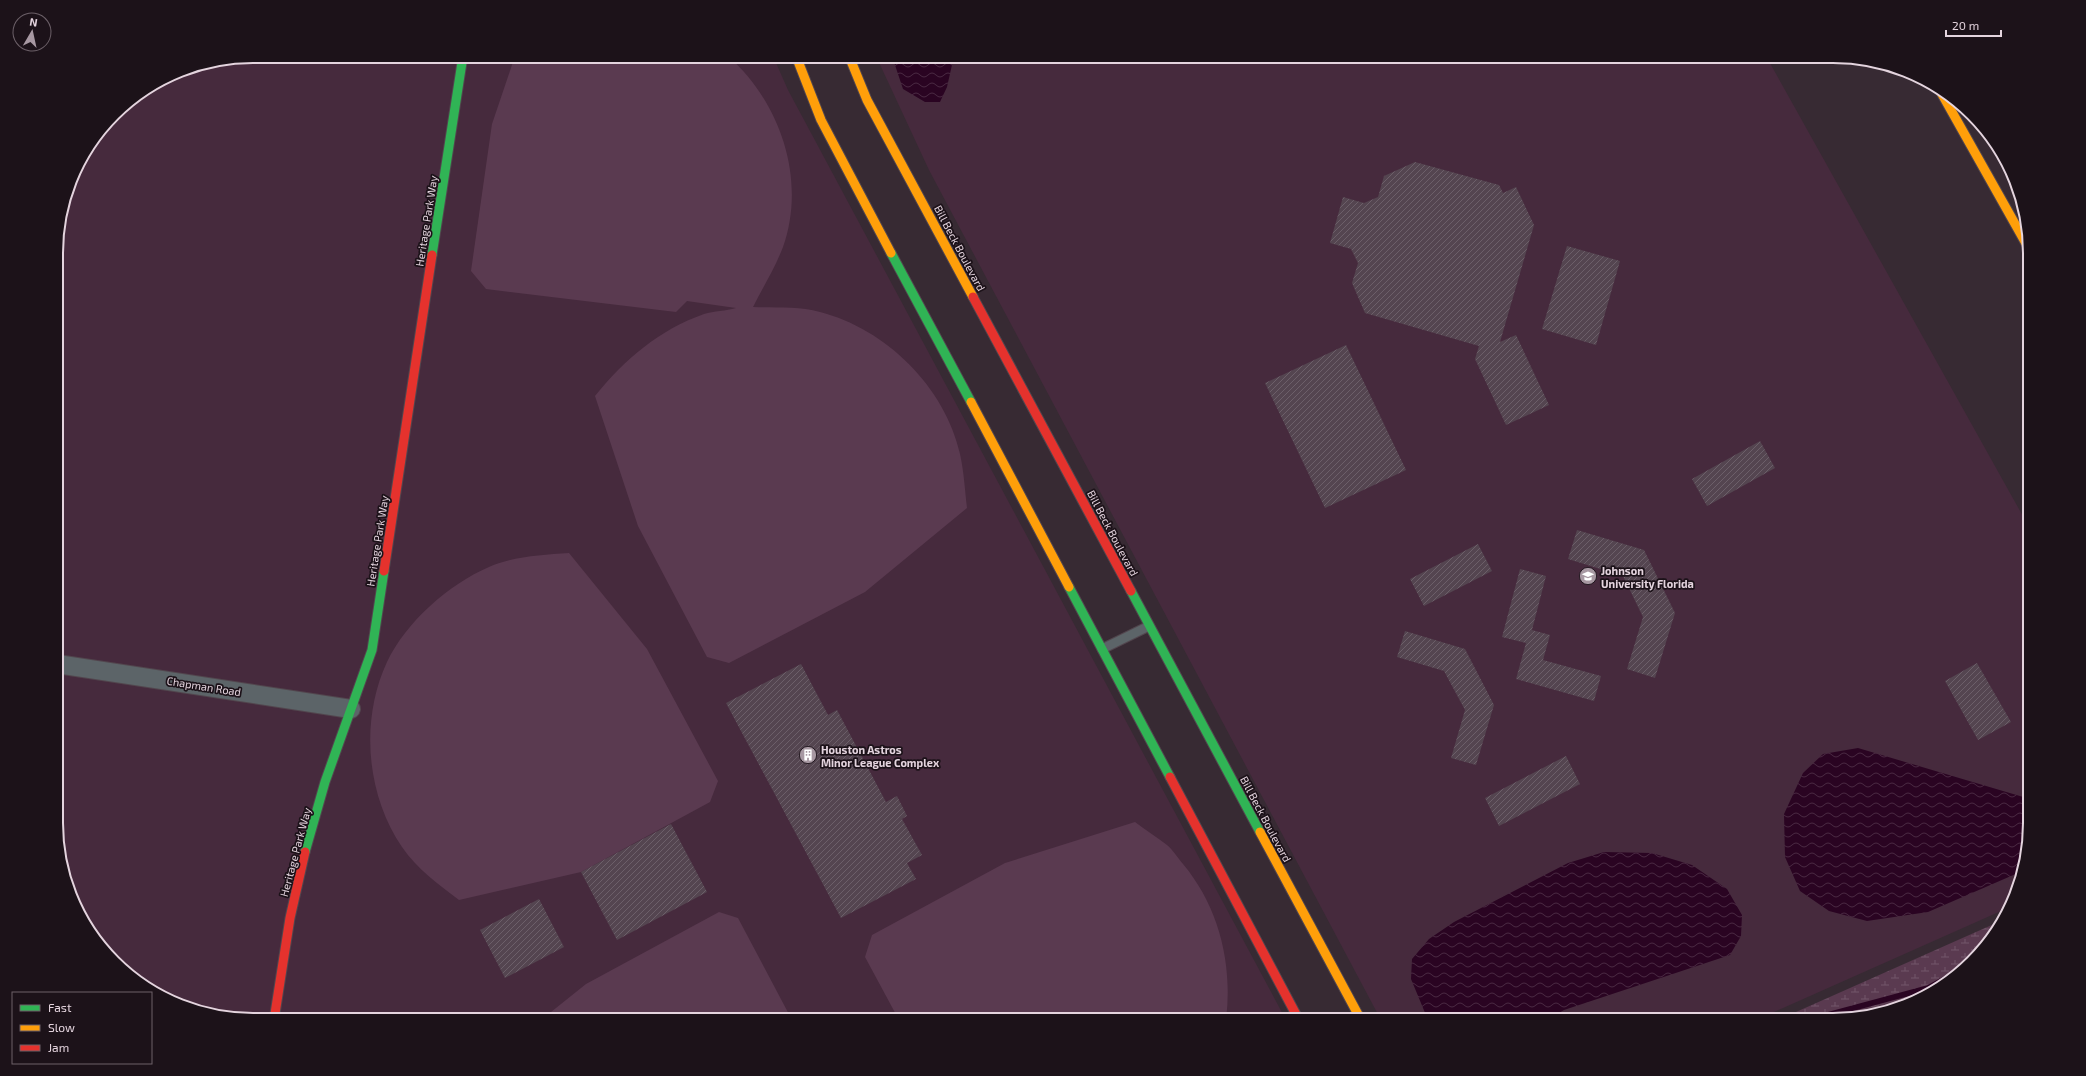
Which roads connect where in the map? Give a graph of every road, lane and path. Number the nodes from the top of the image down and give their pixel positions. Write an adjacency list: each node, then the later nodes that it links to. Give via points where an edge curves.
1 (462, 63): 9 (main road, Heritage Park Way, via 372,650)
2 (799, 63): 7 (main road, via 821,120)
3 (852, 63): 6 (main road, Bill Beck Boulevard, via 867,100)
4 (1944, 98): 5 (main road)
5 (2022, 237)
6 (1149, 626): 7 (lane); 12 (main road, Bill Beck Boulevard)
7 (1102, 650): 11 (main road)
8 (63, 665): 9 (street, Chapman Road)
9 (351, 708): 10 (main road, Heritage Park Way, via 309,840 290,917)
10 (275, 1013)
11 (1296, 1013)
12 (1356, 1013)

